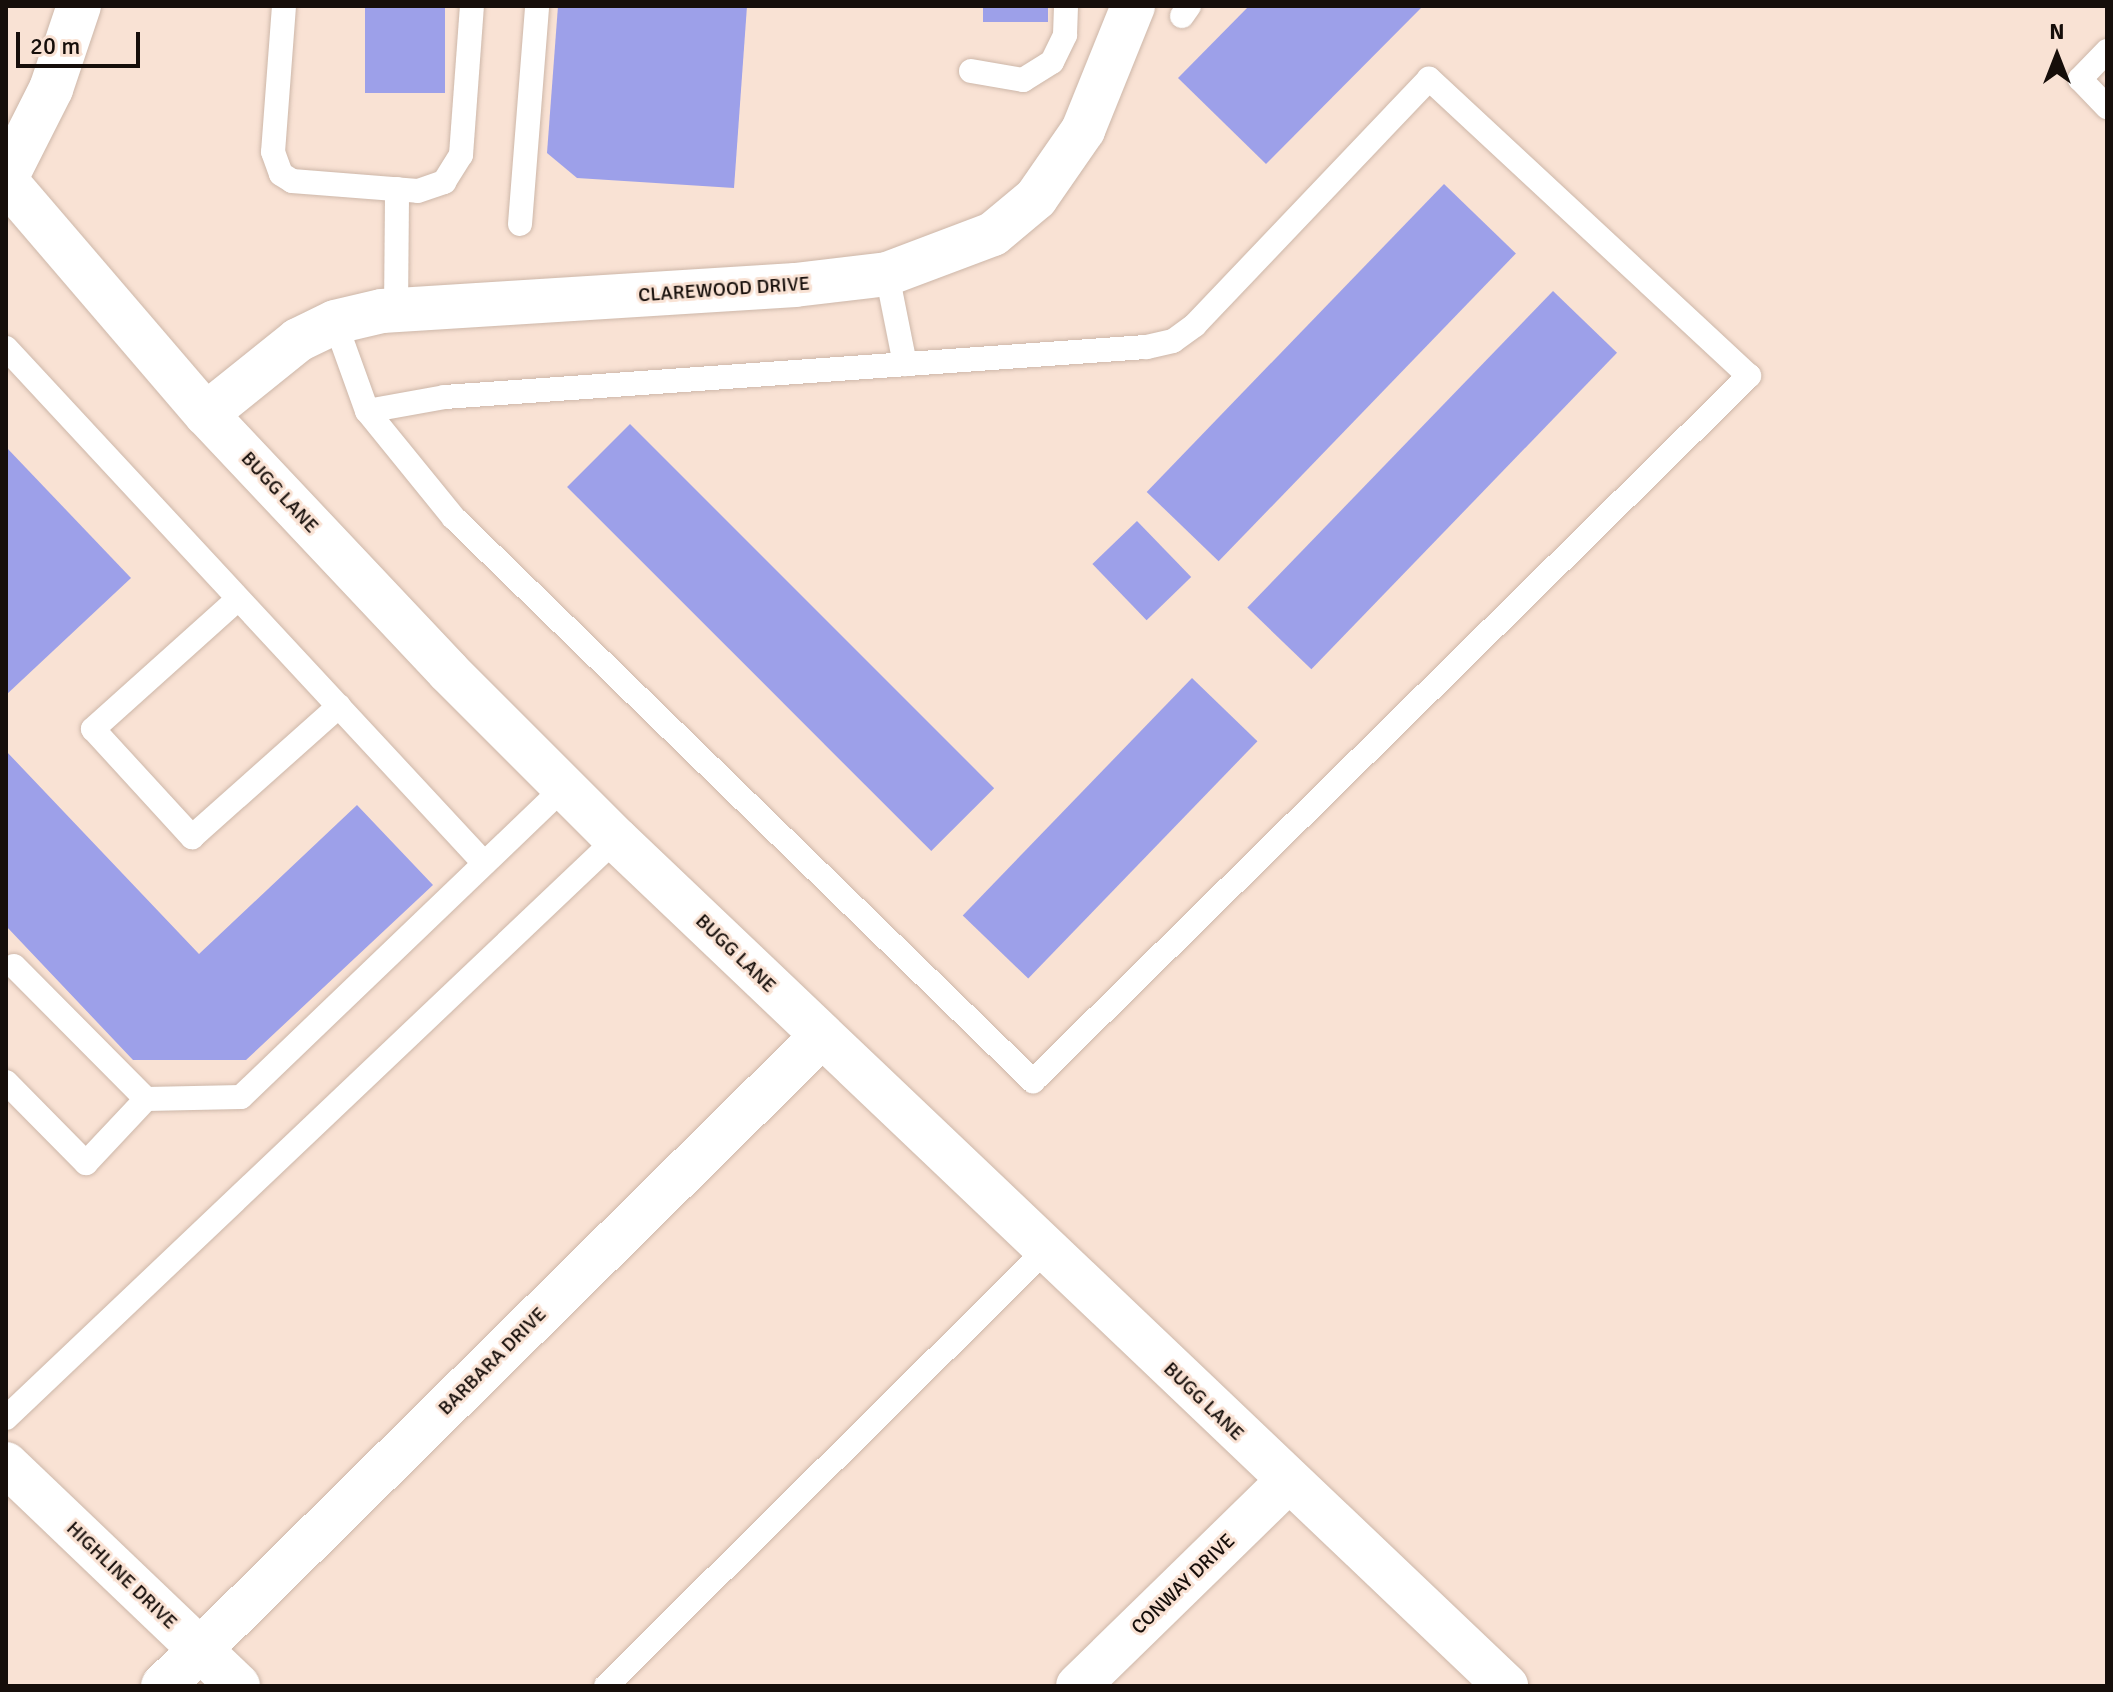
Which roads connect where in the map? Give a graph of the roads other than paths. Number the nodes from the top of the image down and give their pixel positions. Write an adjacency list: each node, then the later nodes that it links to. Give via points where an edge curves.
1 (79, 6): 10 (street, BUGG LANE, via 51,89)
2 (284, 6): 11 (lane, via 274,164 292,181)
3 (472, 6): 11 (lane, via 461,155 454,171 433,188)
4 (537, 6): 12 (lane)
5 (1066, 6): 8 (lane, via 1065,35 1052,62 1023,80)
6 (1133, 6): 13 (street, CLAREWOOD DRIVE, via 1083,130 1036,198 993,234)
7 (2107, 51): 9 (lane, via 2080,79)
8 (971, 71)
9 (2107, 107)
10 (6, 179): 19 (street, BUGG LANE)
11 (397, 189): 14 (lane)
12 (520, 224)
13 (887, 274): 14 (street, CLAREWOOD DRIVE, via 795,285); 17 (lane)
14 (396, 311): 15 (street, CLAREWOOD DRIVE)
15 (335, 322): 18 (lane); 19 (street, CLAREWOOD DRIVE, via 298,340)
16 (6, 348): 20 (lane)
17 (905, 364): 18 (lane, via 445,397); 18 (lane, via 1173,341 1195,325 1429,79 1749,376 1033,1081 454,518)
18 (367, 411)
19 (206, 414): 22 (street, BUGG LANE)
20 (238, 599): 21 (lane); 21 (lane, via 93,729 192,837)
21 (339, 706): 24 (lane)
22 (564, 787): 23 (street, BUGG LANE); 24 (lane)
23 (616, 839): 26 (street, BUGG LANE); 30 (lane)
24 (484, 863): 28 (lane, via 241,1097)
25 (14, 966): 28 (lane)
26 (822, 1036): 29 (street, BUGG LANE); 33 (street, BARBARA DRIVE)
27 (6, 1082): 28 (lane, via 86,1163)
28 (146, 1099)
29 (1046, 1250): 32 (street, BUGG LANE); 36 (lane)
30 (6, 1418)
31 (6, 1464): 33 (street, HIGHLINE DRIVE)
32 (1288, 1481): 37 (street, CONWAY DRIVE); 38 (street, BUGG LANE)
33 (200, 1649): 34 (street, BARBARA DRIVE); 35 (street, HIGHLINE DRIVE)
34 (163, 1686)
35 (238, 1686)
36 (606, 1686)
37 (1078, 1686)
38 (1506, 1686)

